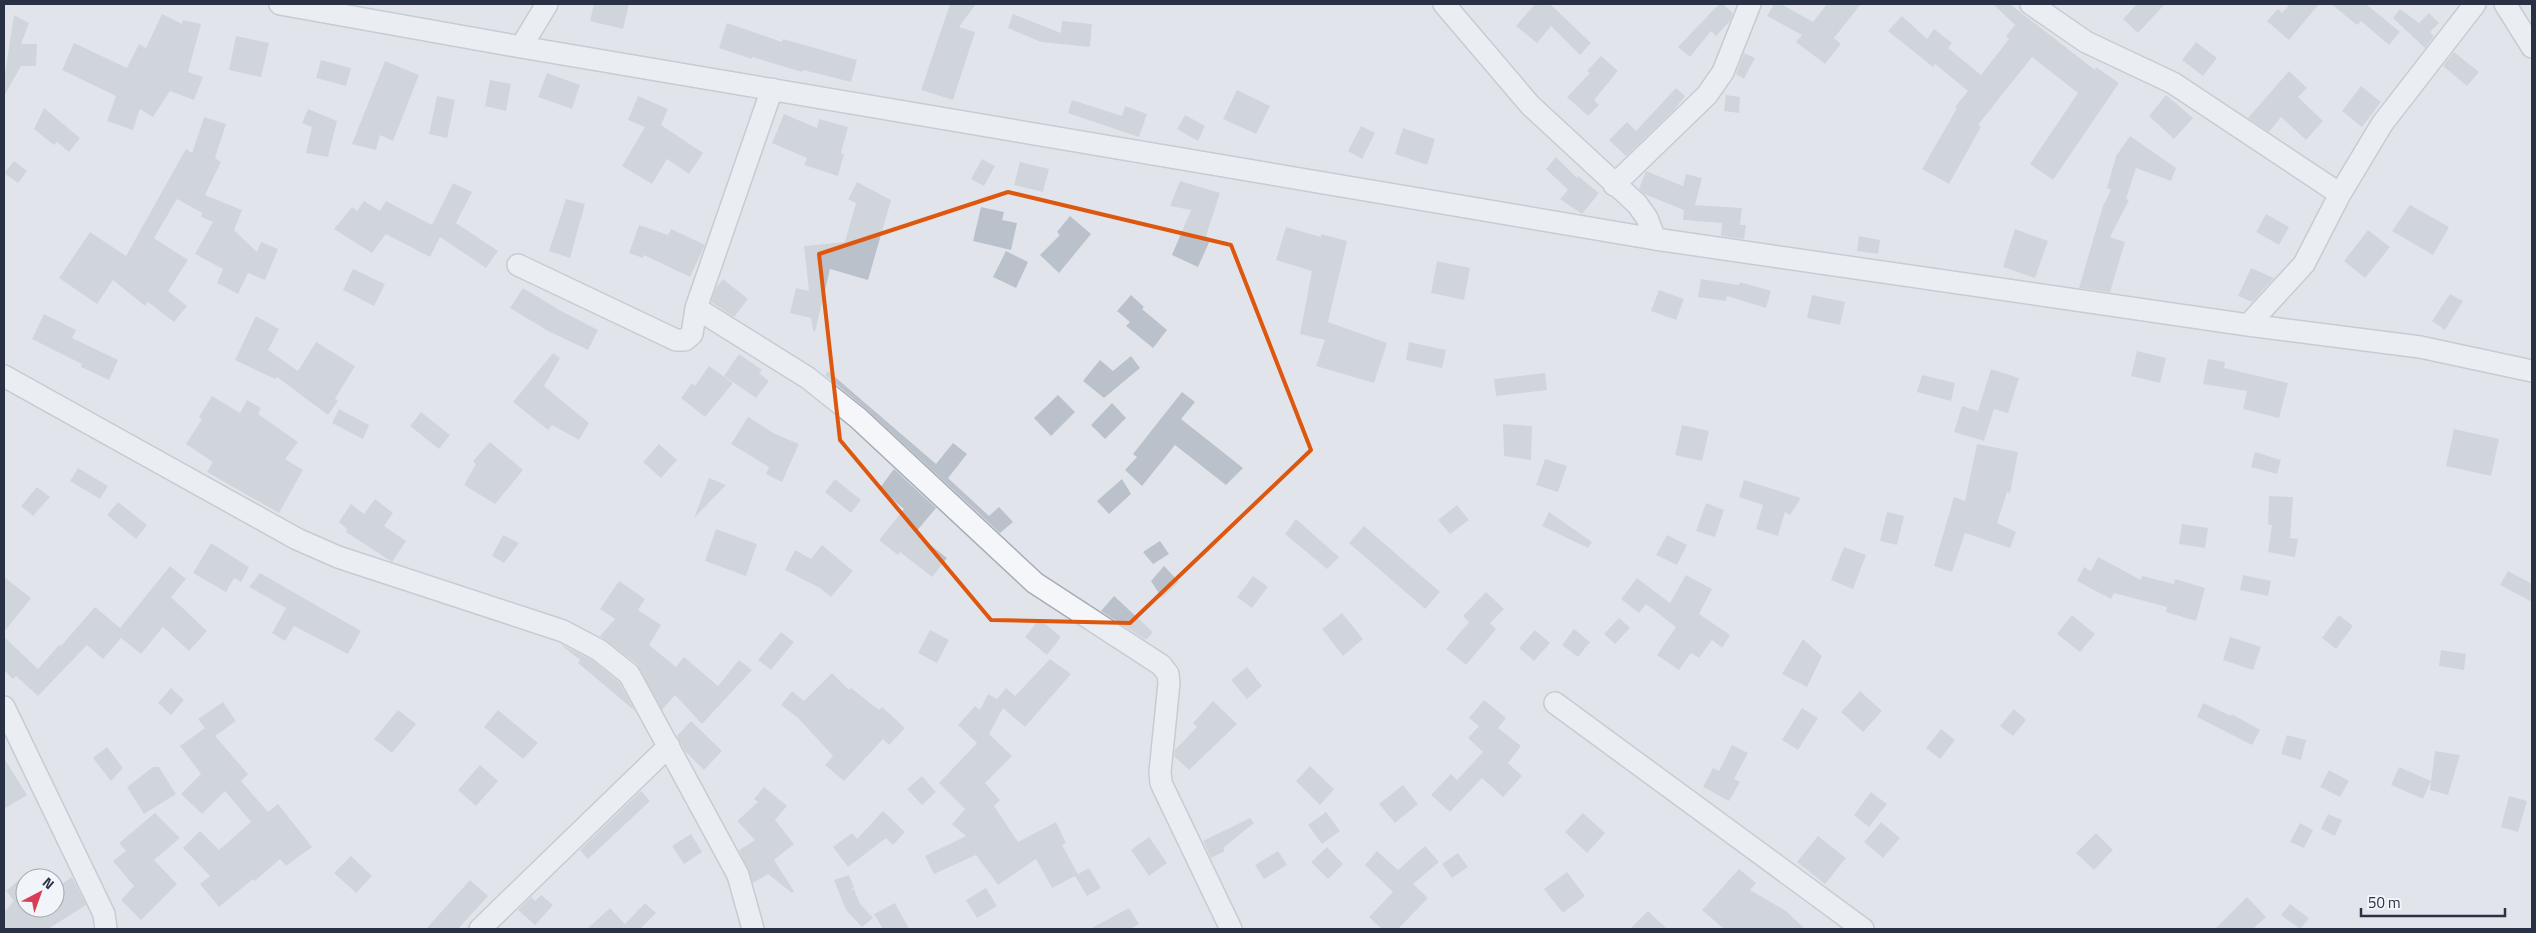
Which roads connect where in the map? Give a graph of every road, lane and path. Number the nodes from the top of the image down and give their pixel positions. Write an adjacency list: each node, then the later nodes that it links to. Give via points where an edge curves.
1 (280, 4): 8 (street)
2 (548, 4): 8 (street)
3 (1444, 4): 11 (street, via 1530,105)
4 (1750, 4): 11 (street, via 1723,72 1707,95)
5 (2031, 4): 12 (street, via 2086,42 2173,83)
6 (2475, 4): 12 (street, via 2382,124)
7 (2504, 4): 9 (street)
8 (521, 47): 10 (street)
9 (2532, 47)
10 (772, 89): 13 (street); 15 (street)
11 (1614, 185): 13 (street, via 1637,204)
12 (2340, 194): 16 (street, via 2304,264)
13 (1655, 239): 16 (street)
14 (518, 265): 15 (street, via 676,340 685,340 692,334)
15 (696, 308): 26 (street, via 808,378 858,418 1035,583 1161,665 1168,674 1169,683 1161,783)
16 (2248, 324): 17 (street, via 2420,347)
17 (2532, 371)
18 (4, 376): 21 (street, via 297,539 338,557 563,631 599,650 629,674)
19 (1555, 702): 22 (street)
20 (4, 707): 23 (street, via 104,914)
21 (669, 746): 24 (street); 25 (street, via 738,875)
22 (1857, 927)
23 (106, 929)
24 (480, 929)
25 (753, 929)
26 (1231, 929)

